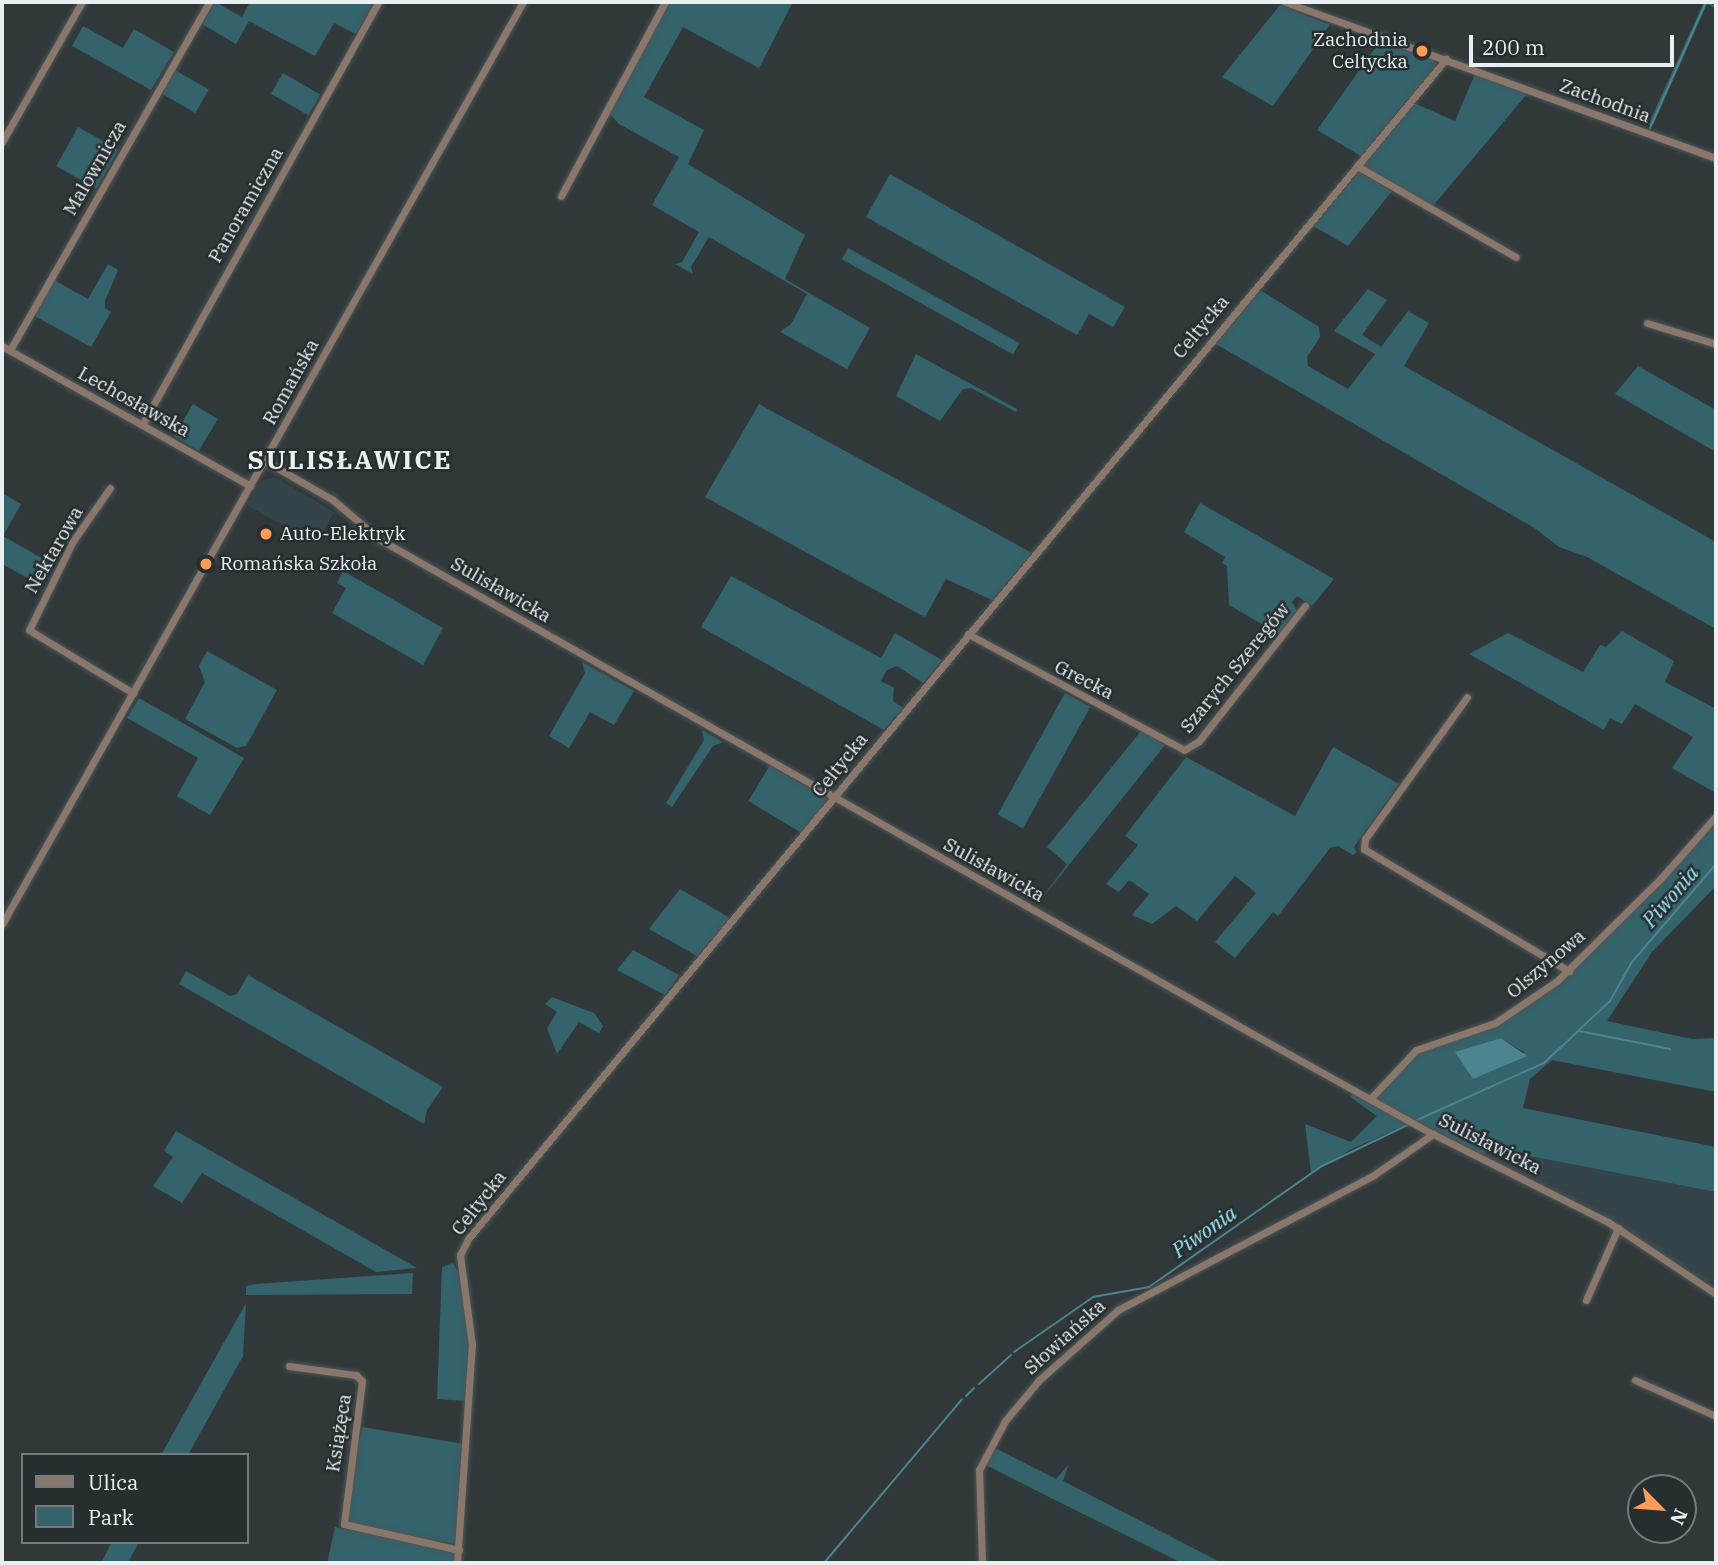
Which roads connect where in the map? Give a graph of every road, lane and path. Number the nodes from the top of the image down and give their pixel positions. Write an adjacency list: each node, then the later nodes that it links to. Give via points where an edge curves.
1 (82, 2): 8 (street)
2 (209, 2): 16 (street, Malownicza)
3 (379, 2): 17 (street, Panoramiczna)
4 (523, 2): 18 (street, Romańska)
5 (665, 2): 11 (street)
6 (1284, 2): 7 (street, Zachodnia)
7 (1446, 59): 9 (street, Zachodnia); 10 (street, Celtycka)
8 (2, 142)
9 (1716, 158)
10 (1357, 166): 12 (street); 22 (street, Celtycka)
11 (561, 196)
12 (1516, 257)
13 (1647, 323): 14 (street)
14 (1716, 344)
15 (2, 346): 16 (street, Lechosławska)
16 (10, 350): 17 (street, Lechosławska)
17 (142, 425): 19 (street, Lechosławska)
18 (265, 461): 19 (street, Romańska); 26 (street, Sulisławicka, via 332,500 379,539)
19 (250, 486): 23 (street, Romańska)
20 (110, 488): 23 (street, Nektarowa, via 73,541 29,630)
21 (1306, 606): 25 (street, Szarych Szeregów)
22 (968, 634): 25 (street, Grecka); 26 (street, Celtycka)
23 (133, 693): 28 (street, Romańska)
24 (1467, 697): 29 (street, via 1363,846 1402,876)
25 (1188, 750)
26 (833, 798): 30 (street, Sulisławicka); 38 (street, Celtycka, via 463,1247 460,1263 472,1345)
27 (1716, 816): 29 (street, Olszynowa)
28 (2, 924)
29 (1569, 971): 30 (street, Olszynowa, via 1495,1023 1416,1050)
30 (1371, 1098): 31 (street, Sulisławicka)
31 (1433, 1134): 32 (street, Sulisławicka); 40 (street, Słowiańska, via 1374,1175 1118,1310 1039,1380 1005,1421 979,1470)
32 (1618, 1228): 33 (street, Sulisławicka); 34 (street)
33 (1716, 1294)
34 (1586, 1300)
35 (289, 1366): 38 (street, Książęca, via 356,1375 362,1381 344,1524)
36 (1635, 1380): 37 (street)
37 (1716, 1416)
38 (459, 1550): 39 (street, Celtycka)
39 (457, 1563)
40 (982, 1563)

